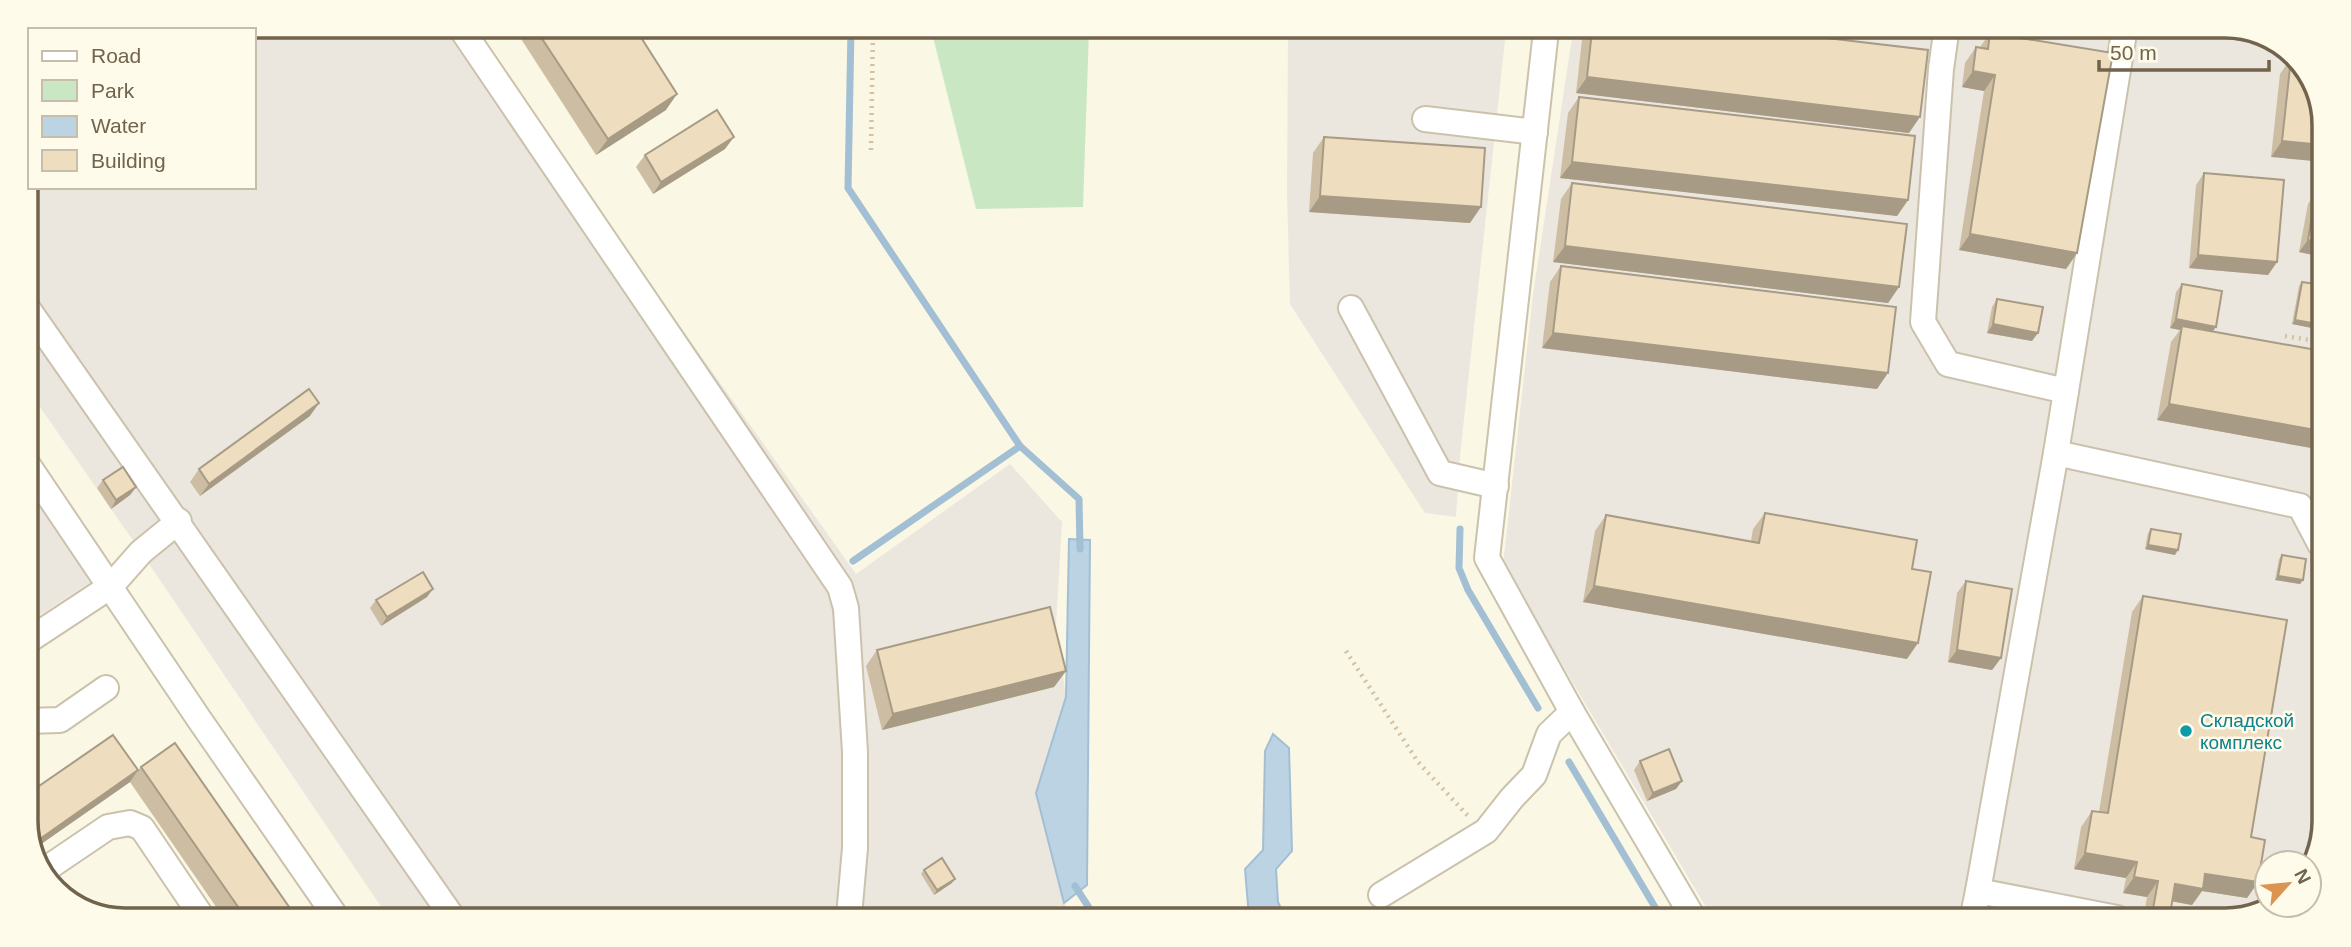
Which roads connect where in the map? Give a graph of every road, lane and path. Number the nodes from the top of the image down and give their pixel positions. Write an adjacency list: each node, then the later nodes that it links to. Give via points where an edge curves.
1 (468, 39): 32 (street, via 840,587 846,608 855,752)
2 (873, 39): 8 (path)
3 (1545, 39): 7 (street)
4 (1945, 39): 13 (street, via 1923,322 1948,364)
5 (2123, 39): 13 (street)
6 (1425, 119): 7 (street)
7 (1535, 132): 16 (street)
8 (871, 150)
9 (1351, 308): 16 (street, via 1440,473)
10 (39, 324): 17 (street)
11 (2284, 336): 12 (path)
12 (2312, 340)
13 (2066, 391): 14 (street)
14 (2056, 453): 18 (street, via 2300,506); 27 (street)
15 (39, 481): 19 (street)
16 (1496, 486): 23 (street, via 1487,558)
17 (179, 521): 19 (street, via 141,552); 31 (street)
18 (2312, 529)
19 (111, 586): 20 (street); 30 (street)
20 (39, 633)
21 (1346, 651): 25 (path, via 1418,762)
22 (106, 688): 24 (street, via 60,720)
23 (1573, 712): 25 (street, via 1549,734 1534,775); 33 (street)
24 (39, 721)
25 (1486, 831): 28 (street)
26 (51, 866): 29 (street, via 107,827 130,823 142,828)
27 (1978, 891): 34 (street); 35 (street)
28 (1381, 895)
29 (197, 908)
30 (330, 908)
31 (446, 908)
32 (850, 908)
33 (1688, 908)
34 (1974, 908)
35 (2068, 908)

